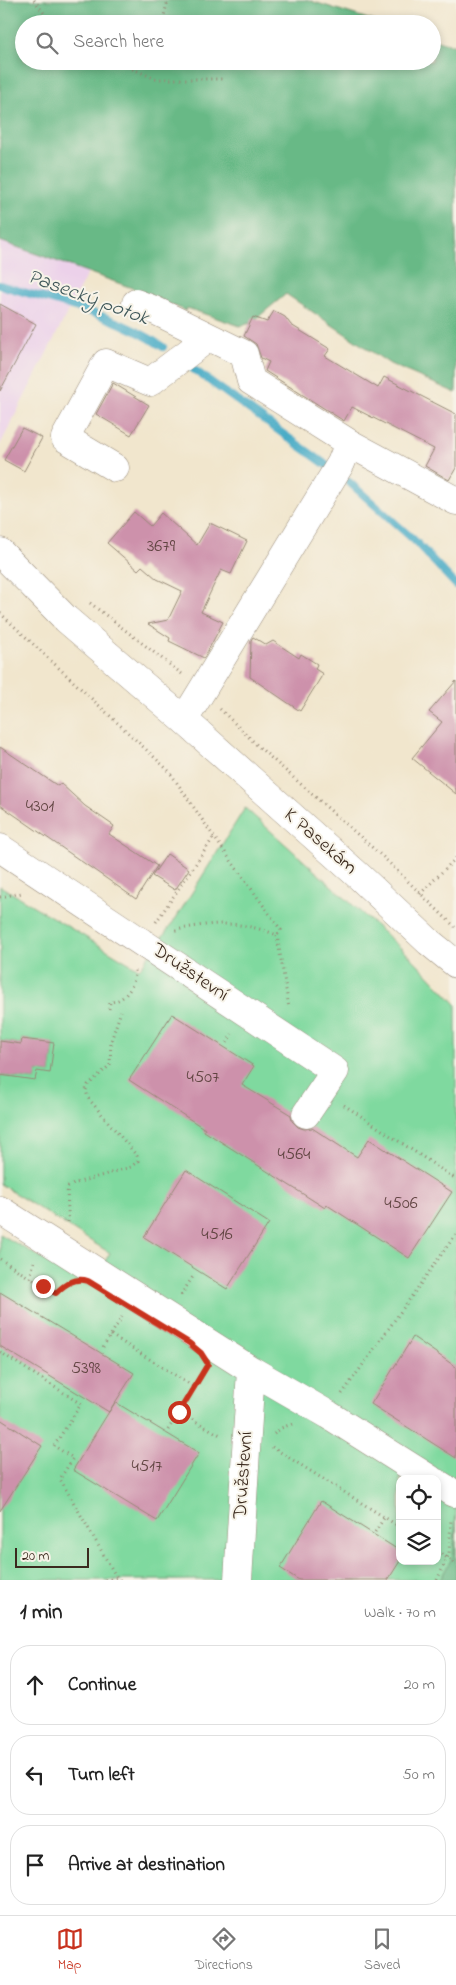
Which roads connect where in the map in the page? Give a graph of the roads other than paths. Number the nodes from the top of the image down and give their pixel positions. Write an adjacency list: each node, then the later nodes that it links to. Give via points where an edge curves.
1 (136, 303): 2 (street)
2 (209, 337): 3 (street, via 244,354 251,381); 4 (street, via 150,382 106,362 65,438)
3 (349, 443): 5 (street); 9 (street, via 341,463)
4 (115, 468)
5 (456, 501)
6 (0, 552): 8 (street, K Pasekám)
7 (0, 572): 8 (street, K Pasekám)
8 (66, 619): 9 (street, K Pasekám)
9 (184, 720): 11 (street, K Pasekám)
10 (0, 848): 14 (street, Družstevní, via 335,1071)
11 (429, 942): 12 (street, K Pasekám); 13 (street)
12 (456, 964)
13 (456, 970)
14 (306, 1114)
15 (0, 1210): 16 (street)
16 (251, 1370): 17 (street); 18 (street, Družstevní)
17 (424, 1475)
18 (238, 1580)

